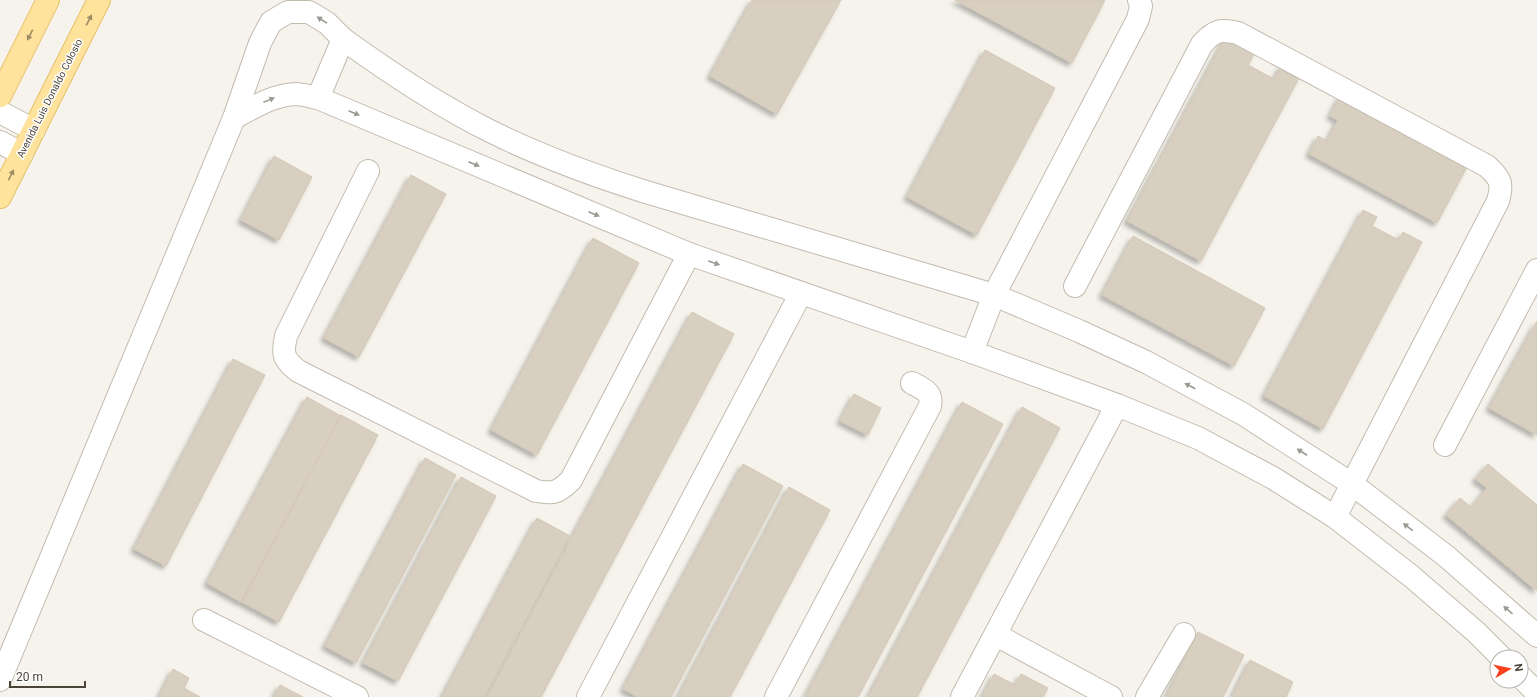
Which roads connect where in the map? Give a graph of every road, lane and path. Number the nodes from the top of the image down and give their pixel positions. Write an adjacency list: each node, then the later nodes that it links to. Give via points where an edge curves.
1 (48, 0): 5 (main road, one-way to 5)
2 (99, 0): 9 (main road, Avenida Luis Donaldo Colosio, one-way to 2)
3 (1139, 0): 18 (street, via 1141,6 1138,19)
4 (343, 39): 6 (street); 8 (street, one-way to 8, via 327,23 309,12 288,12 271,22 260,43); 18 (street, via 440,104 550,159 646,192)
5 (0, 96)
6 (318, 98): 8 (street, one-way to 6, via 278,96 298,94); 14 (street, one-way to 14)
7 (0, 112): 9 (street)
8 (234, 118): 30 (street)
9 (34, 130): 11 (main road, Avenida Luis Donaldo Colosio)
10 (0, 142): 11 (street)
11 (22, 154): 13 (main road, Avenida Luis Donaldo Colosio, one-way to 11)
12 (368, 171): 14 (street, via 286,336 283,349 287,362 298,371 536,491 549,494 562,489 571,480)
13 (0, 197)
14 (689, 254): 17 (street, one-way to 17)
15 (1537, 270): 22 (street)
16 (1075, 286): 23 (street, via 1202,44 1211,34 1225,30 1238,33 1487,166 1497,175 1501,188 1498,201)
17 (801, 293): 19 (street); 33 (street)
18 (994, 296): 19 (street); 23 (street, one-way to 18, via 1244,414 1146,362)
19 (972, 352): 21 (street)
20 (912, 383): 35 (street, via 930,394 930,406)
21 (1117, 405): 24 (street, via 1198,438 1273,478); 27 (street)
22 (1445, 444)
23 (1352, 484): 24 (street); 28 (street, one-way to 23, via 1446,556)
24 (1335, 517): 29 (street, via 1411,576)
25 (204, 620): 34 (street)
26 (1184, 634): 38 (street)
27 (996, 635): 36 (street); 37 (street)
28 (1537, 636)
29 (1493, 649)
30 (0, 680)
31 (1529, 685): 32 (street)
32 (1537, 693): 39 (street)
33 (593, 695)
34 (357, 697)
35 (776, 697)
36 (962, 697)
37 (1111, 697)
38 (1147, 697)
39 (1535, 697)

